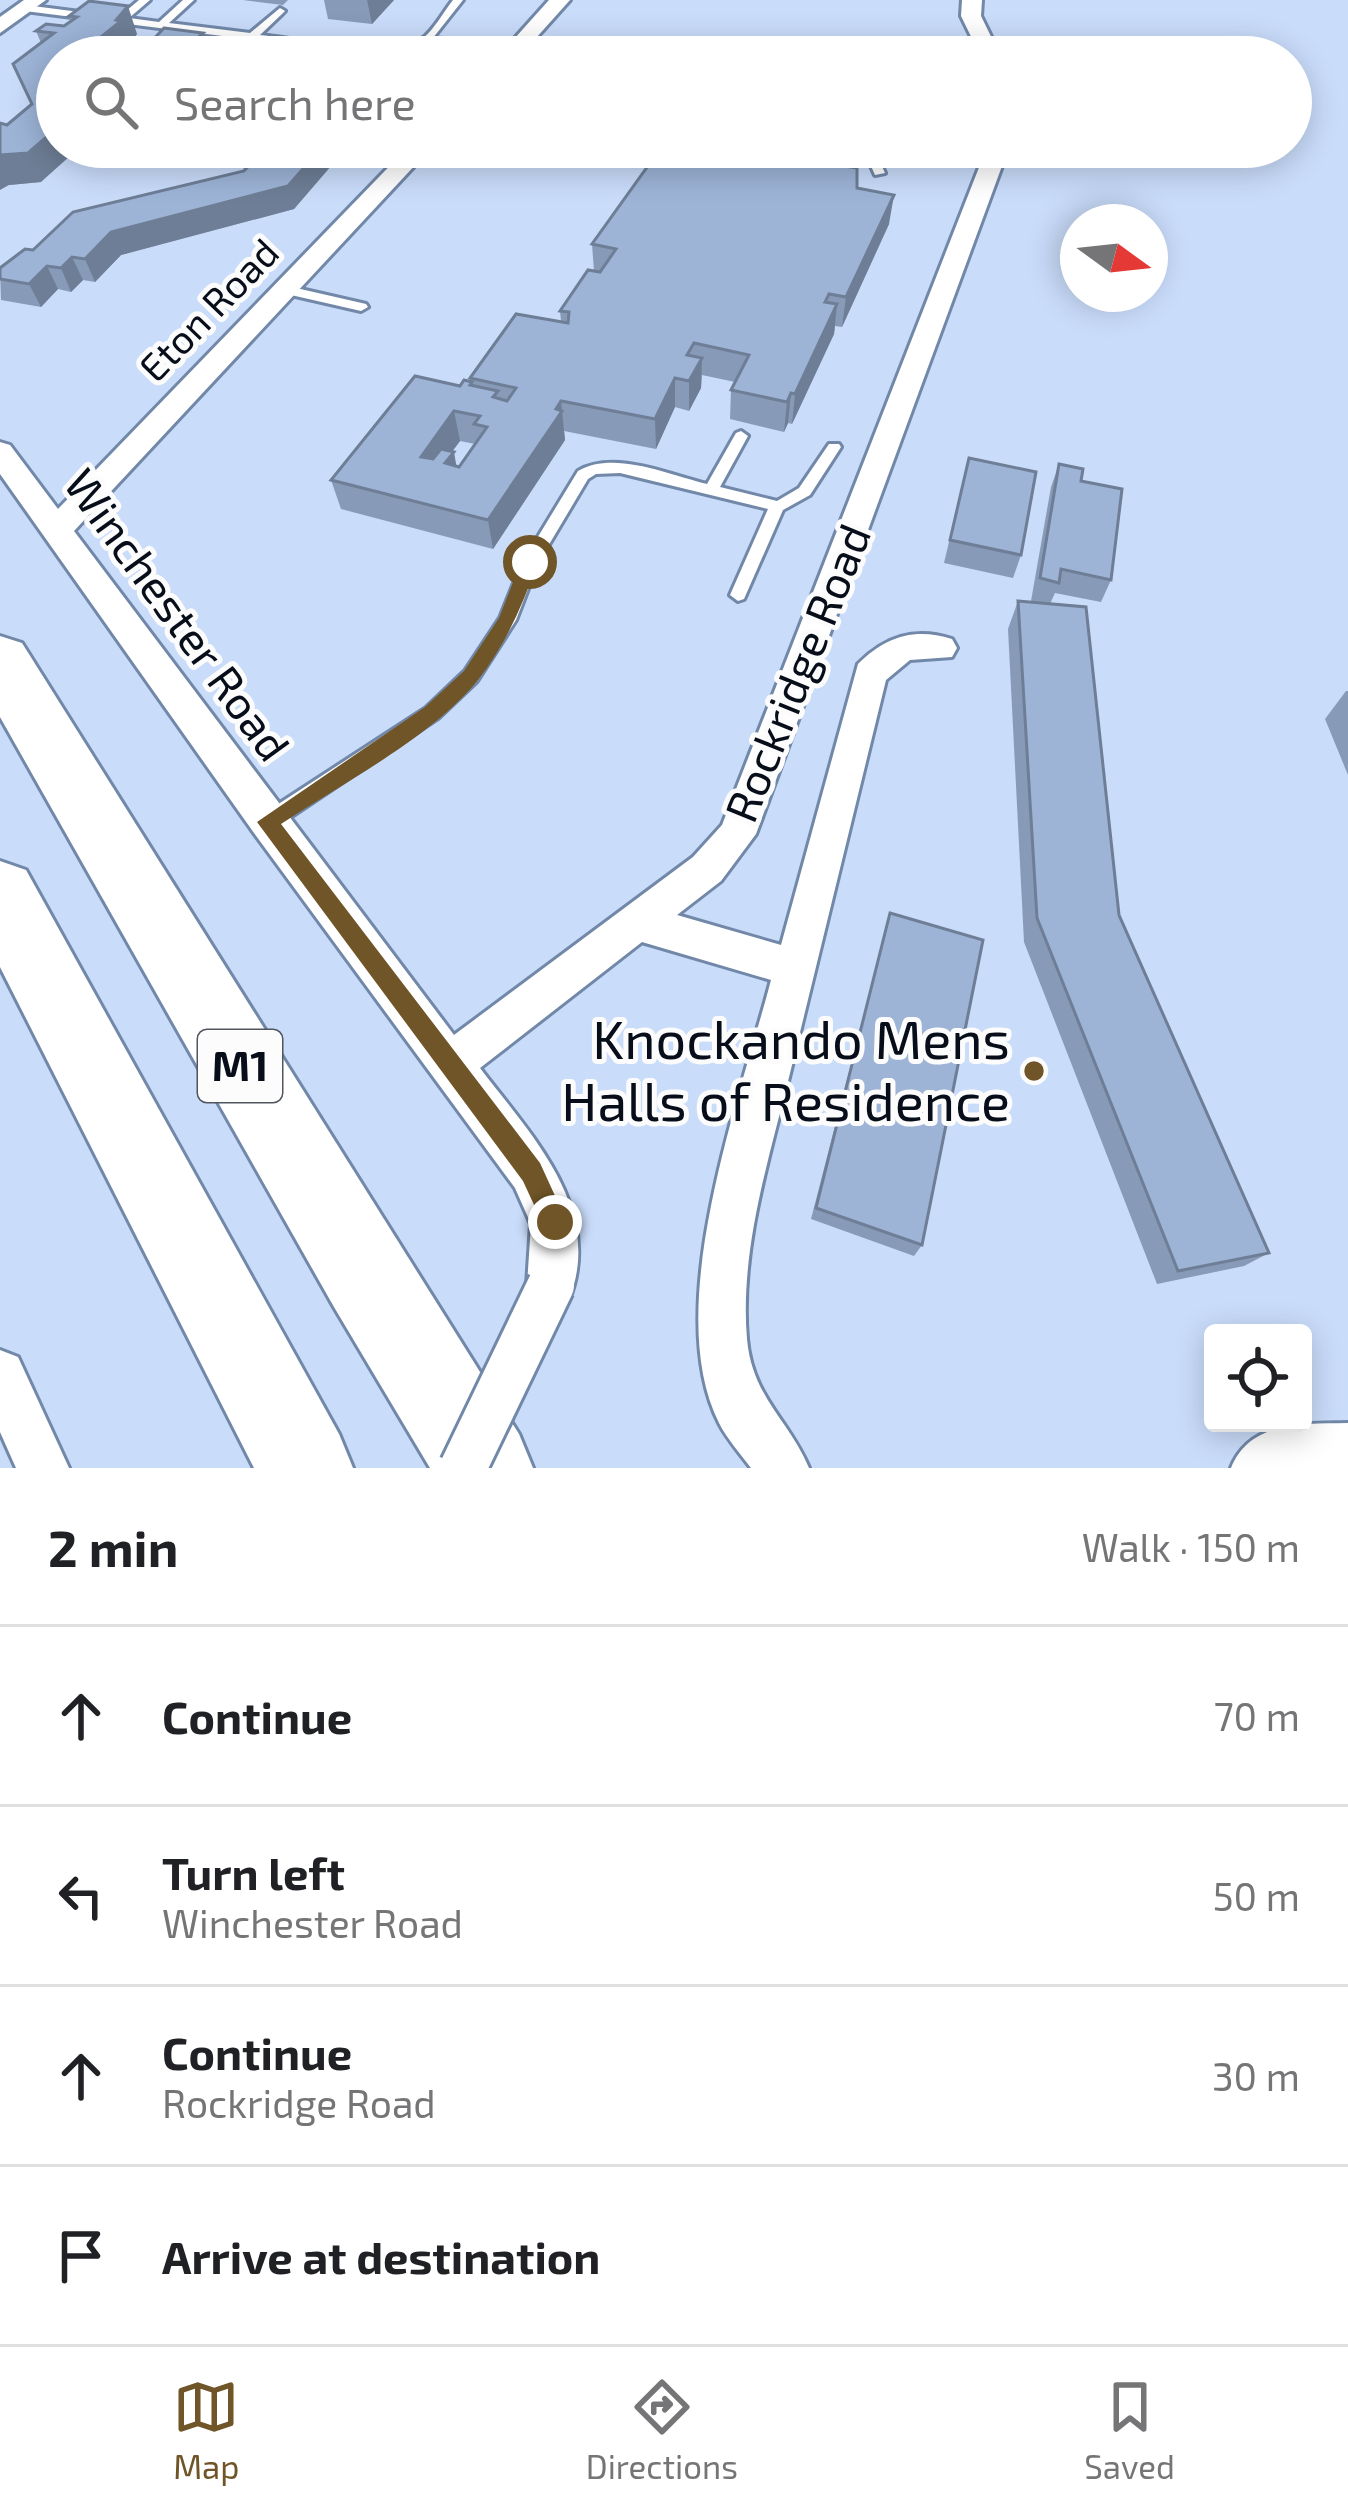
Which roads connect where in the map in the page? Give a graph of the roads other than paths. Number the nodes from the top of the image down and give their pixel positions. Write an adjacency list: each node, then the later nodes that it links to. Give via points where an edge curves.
1 (146, 0): 8 (lane)
2 (189, 0): 9 (lane)
3 (458, 0): 13 (lane)
4 (560, 0): 14 (street)
5 (972, 0): 15 (street)
6 (30, 4): 8 (lane); 10 (street)
7 (280, 11): 12 (lane)
8 (122, 19): 9 (lane)
9 (161, 25): 11 (lane)
10 (0, 28)
11 (245, 36)
12 (254, 36)
13 (429, 36)
14 (527, 36)
15 (980, 36)
16 (401, 168): 20 (street, Eton Road)
17 (877, 168): 19 (lane)
18 (990, 168): 33 (street, Rockridge Road, via 747,814 707,869)
19 (879, 173)
20 (283, 290): 21 (lane); 27 (street, Eton Road)
21 (361, 307)
22 (741, 436): 25 (lane)
23 (834, 447): 26 (lane, via 808,491)
24 (0, 452): 27 (street, Winchester Road)
25 (710, 492): 26 (lane); 31 (lane, via 620,468 583,475 471,676 432,713)
26 (777, 506): 28 (lane)
27 (56, 530): 31 (street, Winchester Road)
28 (738, 595)
29 (940, 648): 34 (street, via 893,649 870,674)
30 (0, 660): 41 (highway, M1)
31 (267, 822): 35 (street, Winchester Road)
32 (0, 893): 39 (highway)
33 (636, 922): 34 (street); 35 (street, Rockridge Road)
34 (794, 968): 42 (street, via 740,1185 722,1301 722,1342 738,1408)
35 (452, 1063): 40 (street, bridge, via 531,1172 556,1243 551,1285)
36 (0, 1375): 38 (street)
37 (1348, 1449): 43 (street, via 1286,1450)
38 (43, 1468)
39 (304, 1468)
40 (463, 1468)
41 (485, 1468)
42 (783, 1468)
43 (1257, 1468)

